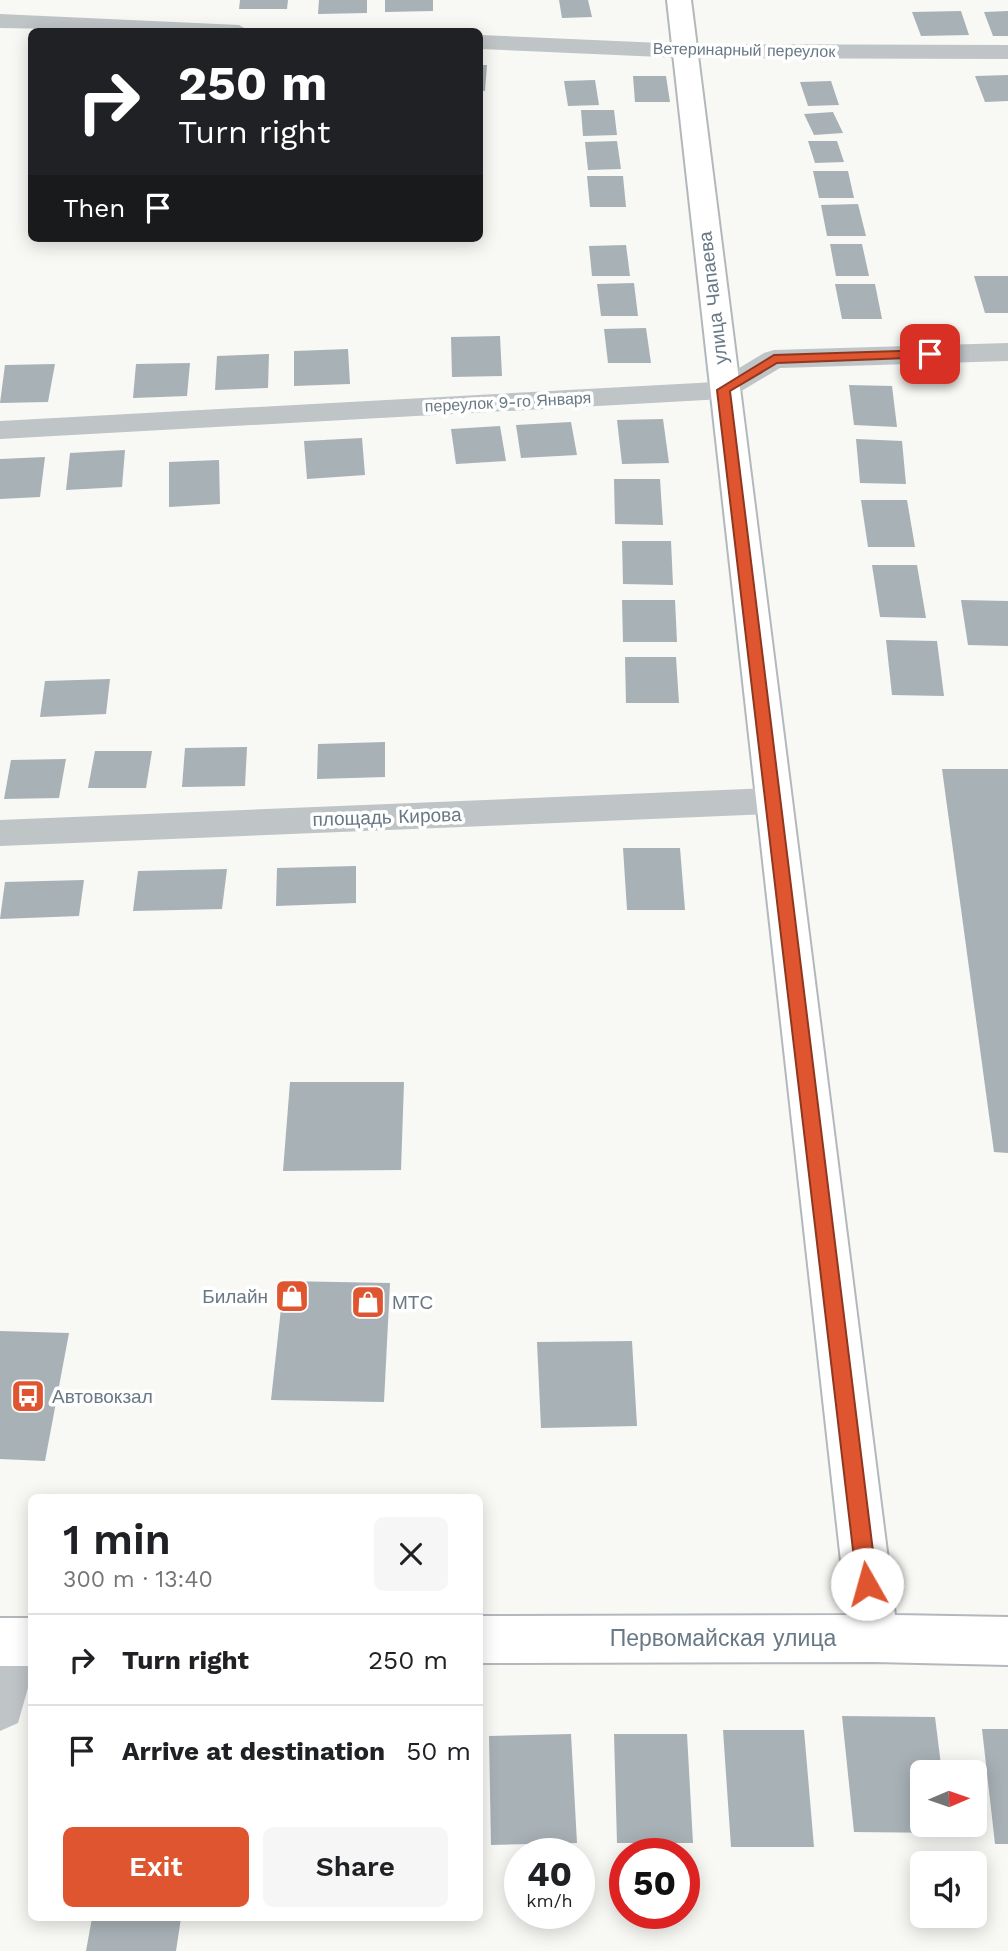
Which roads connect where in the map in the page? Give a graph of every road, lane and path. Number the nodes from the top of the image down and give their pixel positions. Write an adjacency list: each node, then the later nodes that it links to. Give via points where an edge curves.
1 (679, 0): 5 (main road, улица Чапаева)
2 (0, 21): 3 (street)
3 (152, 28)
4 (483, 42): 5 (street, Ветеринарный переулок)
5 (684, 51): 6 (street, Ветеринарный переулок); 8 (main road, улица Чапаева)
6 (1008, 52)
7 (1008, 352): 8 (street, переулок 9-го Января, via 774,359)
8 (723, 390): 9 (street, переулок 9-го Января); 10 (main road, улица Чапаева)
9 (0, 430)
10 (773, 801): 11 (street, площадь Кирова); 12 (main road, улица Чапаева)
11 (0, 833)
12 (874, 1638): 13 (main road, Первомайская улица); 14 (main road, Первомайская улица)
13 (483, 1640)
14 (1008, 1641)
15 (15, 1642): 16 (street)
16 (0, 1706)

